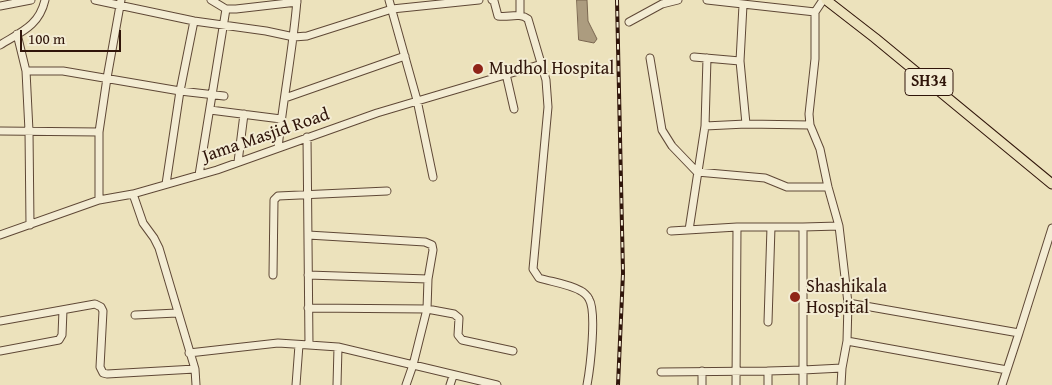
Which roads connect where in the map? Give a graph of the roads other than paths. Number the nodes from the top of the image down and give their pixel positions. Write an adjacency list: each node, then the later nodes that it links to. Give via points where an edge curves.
1 (31, 0): 16 (street)
2 (45, 0): 24 (street, via 31,27)
3 (95, 0): 13 (street)
4 (211, 0): 17 (street)
5 (389, 0): 18 (street)
6 (479, 0): 12 (street)
7 (492, 0): 20 (street, via 498,16)
8 (520, 0): 20 (street)
9 (678, 0): 22 (street, via 662,4)
10 (706, 0): 15 (street)
11 (824, 0): 19 (street); 57 (main road, SH34, via 883,44)
12 (440, 2): 18 (street)
13 (121, 3): 21 (street); 35 (street)
14 (297, 3): 17 (street); 25 (street)
15 (743, 4): 19 (street); 31 (street)
16 (0, 6)
17 (226, 9): 23 (street)
18 (392, 9): 25 (street, via 307,36); 27 (street)
19 (815, 12): 46 (street)
20 (520, 15): 32 (street, via 528,19)
21 (194, 21): 23 (street); 36 (street)
22 (628, 22)
23 (223, 25): 25 (street); 37 (street)
24 (18, 34): 26 (street); 33 (street)
25 (294, 37): 39 (street)
26 (0, 45)
27 (405, 56): 39 (street); 40 (street)
28 (694, 57): 30 (street)
29 (650, 58): 54 (street, via 662,130 677,152)
30 (707, 58): 31 (street); 47 (street)
31 (740, 61): 45 (street)
32 (542, 64): 34 (street, Jama Masjid Road); 109 (street, via 548,107 533,269 539,278 582,291 589,299 593,331)
33 (26, 71): 35 (street, via 63,71); 49 (street)
34 (506, 74): 40 (street, Jama Masjid Road); 41 (street)
35 (107, 78): 36 (street); 50 (street)
36 (180, 90): 37 (street); 58 (street)
37 (212, 94): 38 (street); 42 (street)
38 (224, 96)
39 (285, 98): 44 (street)
40 (418, 100): 51 (street, Jama Masjid Road); 56 (street)
41 (514, 109)
42 (210, 110): 43 (street); 55 (street)
43 (244, 114): 44 (street); 53 (street)
44 (281, 119): 52 (street)
45 (746, 124): 46 (street); 47 (street)
46 (810, 125): 59 (street, via 820,149)
47 (705, 126): 54 (street)
48 (0, 131): 49 (street)
49 (30, 131): 50 (street); 64 (street)
50 (99, 132): 63 (street)
51 (307, 137): 52 (street, Jama Masjid Road); 62 (street)
52 (278, 148): 53 (street, Jama Masjid Road)
53 (238, 162): 55 (street, Jama Masjid Road)
54 (697, 172): 59 (street, via 766,178 787,187); 70 (street)
55 (200, 175): 58 (street, Jama Masjid Road)
56 (433, 177)
57 (1049, 182)
58 (166, 184): 61 (street, Jama Masjid Road)
59 (828, 187): 65 (street)
60 (387, 191): 62 (street)
61 (133, 194): 63 (street, Jama Masjid Road); 81 (street, via 143,223 159,248)
62 (308, 194): 73 (street); 74 (street, via 278,196 274,200)
63 (99, 200): 64 (street, Jama Masjid Road)
64 (30, 225): 72 (street, Jama Masjid Road)
65 (839, 226): 68 (street); 77 (street)
66 (737, 227): 67 (street); 70 (street); 101 (street)
67 (771, 227): 68 (street); 84 (street)
68 (803, 227): 96 (street)
69 (1052, 228): 85 (street)
70 (689, 230): 71 (street)
71 (671, 231)
72 (0, 235)
73 (308, 235): 75 (street); 76 (street, via 429,243 433,250)
74 (273, 275)
75 (308, 275): 76 (street); 78 (street)
76 (428, 279): 79 (street)
77 (848, 303): 85 (street); 86 (street)
78 (308, 308): 79 (street); 88 (street)
79 (426, 309): 91 (street, via 457,315 458,335 462,340); 93 (street)
80 (63, 310): 83 (street); 90 (street, via 59,340); 95 (street, via 95,304 101,307 100,367 103,373)
81 (177, 313): 82 (street); 92 (street)
82 (135, 315)
83 (0, 321)
84 (768, 322)
85 (1019, 333): 97 (street)
86 (847, 341): 94 (street); 97 (street)
87 (299, 344): 88 (street); 92 (street, via 278,343); 104 (street)
88 (309, 344): 89 (street)
89 (338, 348): 93 (street); 105 (street)
90 (0, 351)
91 (513, 351)
92 (189, 353): 95 (street)
93 (413, 364): 102 (street); 106 (street)
94 (842, 368): 96 (street); 114 (street)
95 (195, 370): 103 (street)
96 (803, 370): 99 (street); 113 (street)
97 (1007, 370): 115 (street)
98 (702, 371): 100 (street); 101 (street); 110 (street)
99 (768, 371): 101 (street); 112 (street)
100 (661, 372)
101 (735, 372): 111 (street)
102 (453, 376): 107 (street); 108 (street)
103 (196, 385)
104 (296, 385)
105 (336, 385)
106 (406, 385)
107 (450, 385)
108 (498, 385)
109 (588, 385)
110 (702, 385)
111 (736, 385)
112 (768, 385)
113 (803, 385)
114 (841, 385)
115 (1002, 385)

